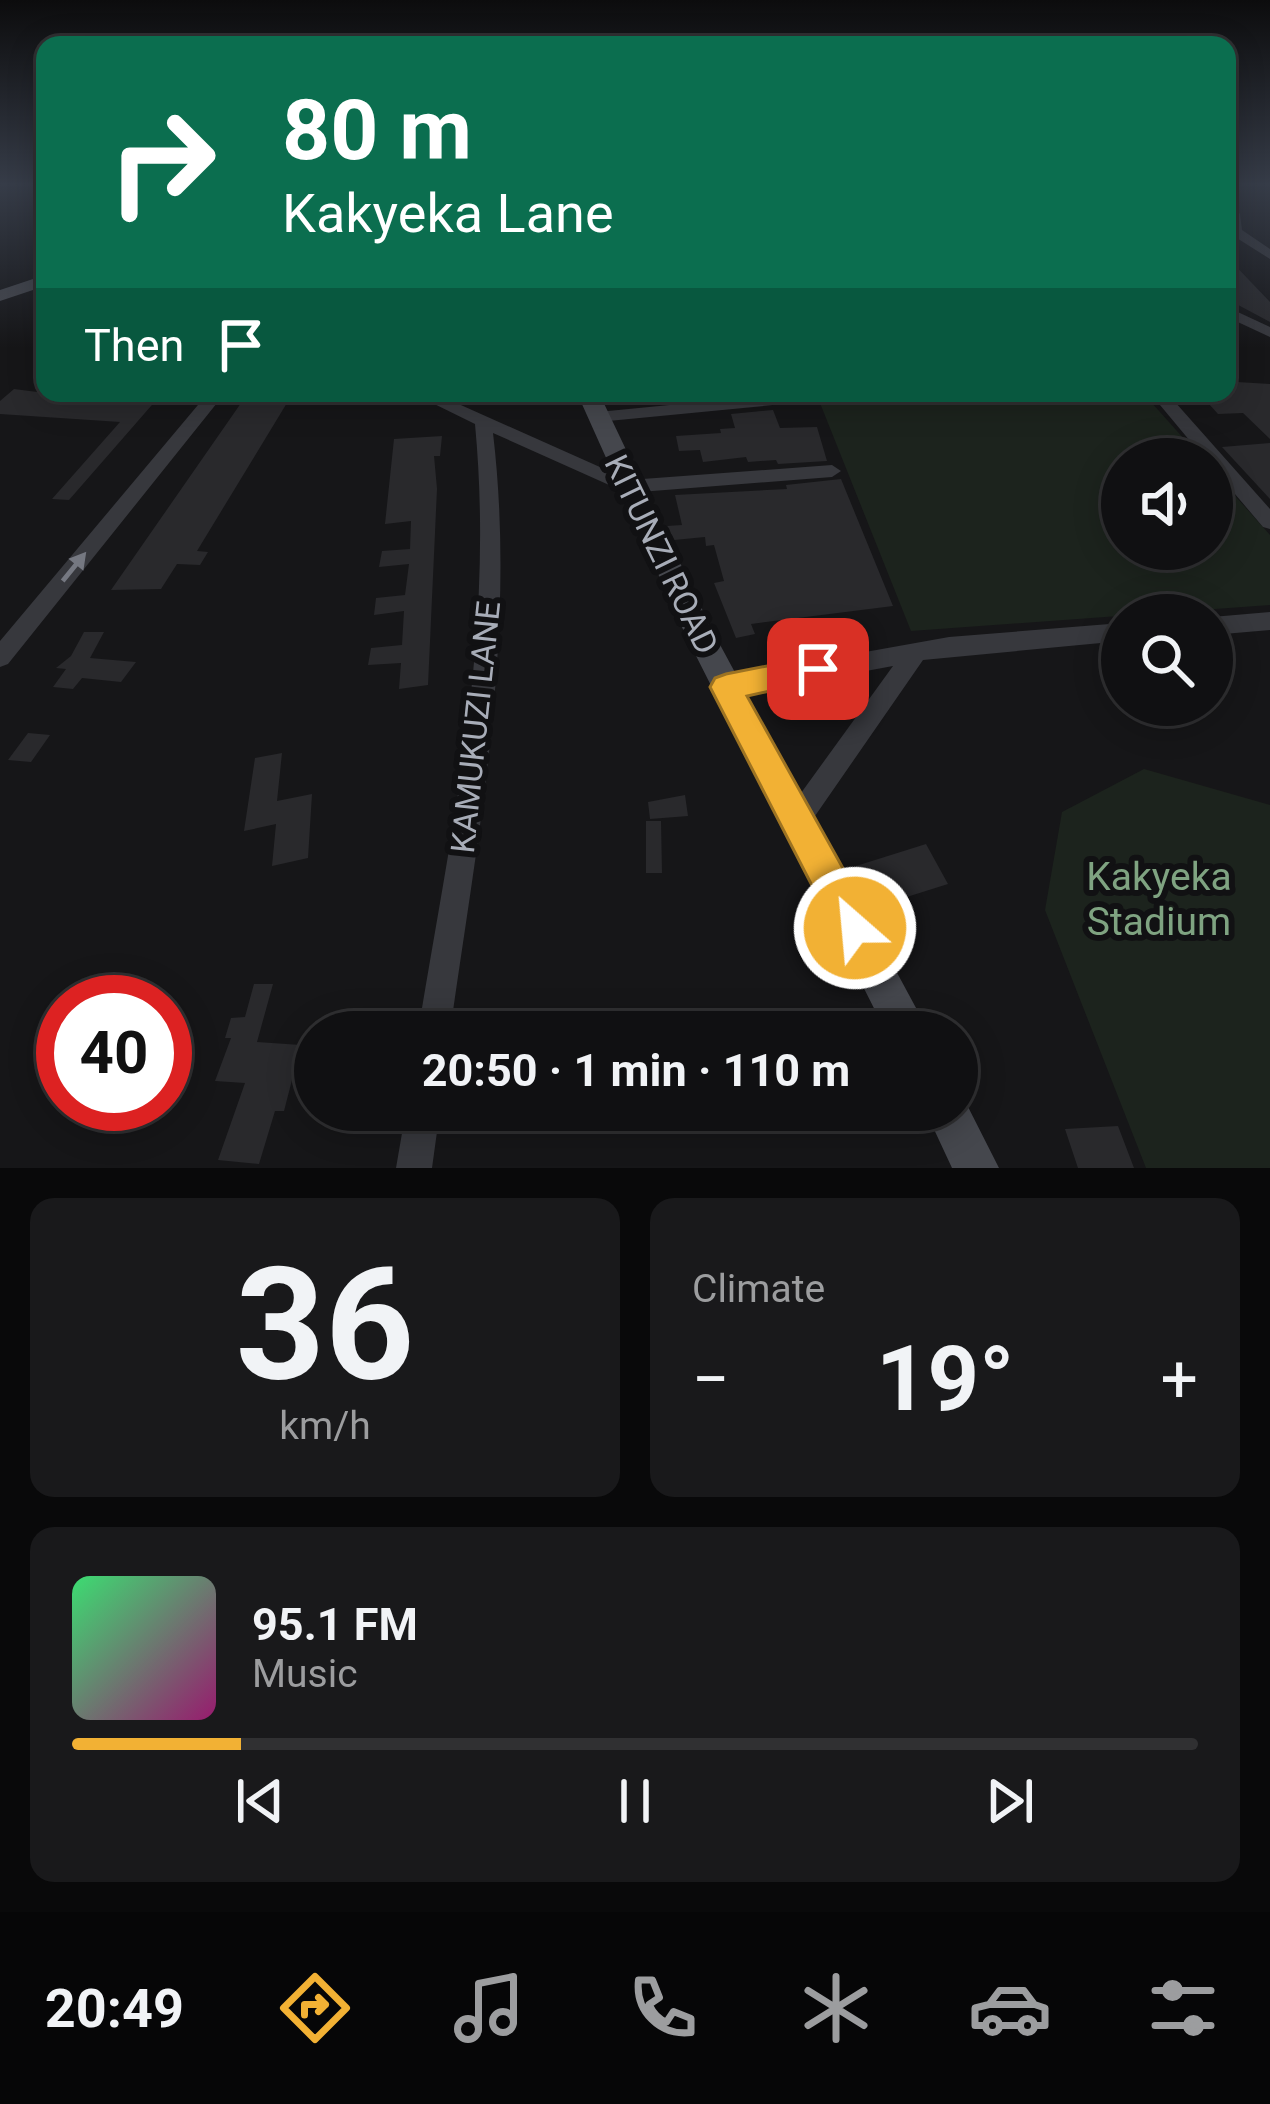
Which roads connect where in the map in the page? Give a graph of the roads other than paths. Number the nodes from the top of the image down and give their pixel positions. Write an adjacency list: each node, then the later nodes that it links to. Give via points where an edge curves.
1 (36, 283): 2 (street)
2 (0, 296)
3 (1236, 316): 4 (street)
4 (1263, 331)
5 (210, 402): 18 (street, one-way to 5)
6 (441, 402): 10 (street)
7 (672, 402): 9 (street)
8 (1166, 402): 13 (street)
9 (593, 405): 12 (street, KITUNZI ROAD)
10 (483, 420): 12 (street); 21 (street, KAMUKUZI LANE, via 493,506 480,721)
11 (832, 471): 12 (street)
12 (627, 487): 19 (street, KITUNZI ROAD)
13 (1270, 522)
14 (1270, 621): 15 (street)
15 (1233, 624)
16 (1101, 634): 17 (street)
17 (917, 651): 19 (street); 20 (street)
18 (0, 657)
19 (726, 687): 20 (street, KITUNZI ROAD)
20 (797, 820): 22 (street, KITUNZI ROAD)
21 (437, 1011)
22 (897, 1011)
23 (419, 1131): 25 (street)
24 (958, 1131): 26 (street)
25 (414, 1168)
26 (976, 1168)

